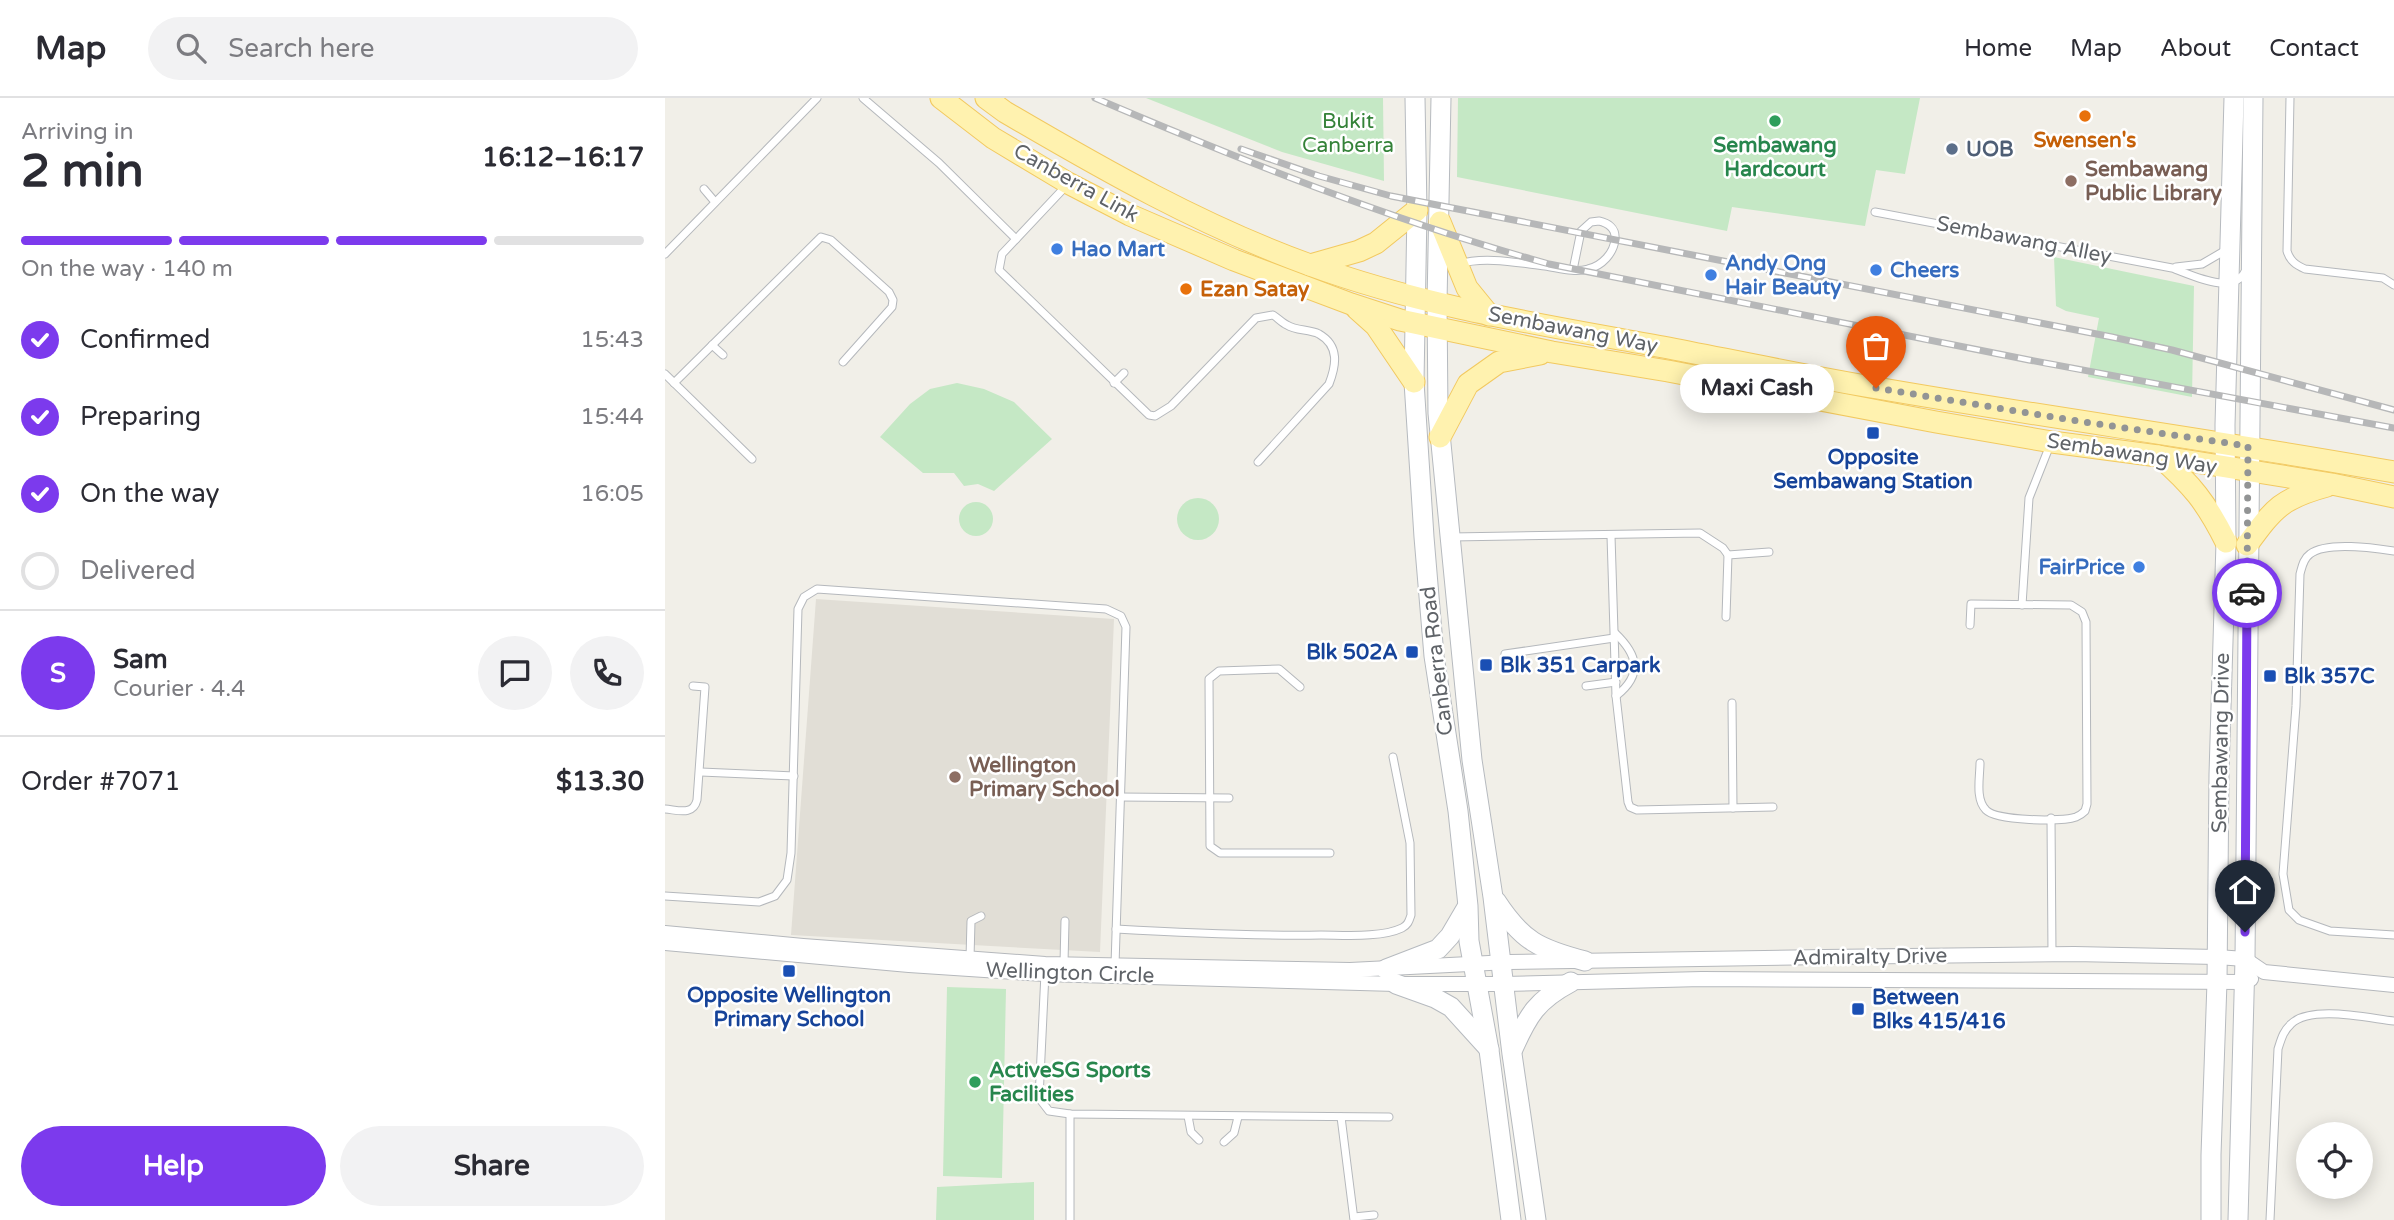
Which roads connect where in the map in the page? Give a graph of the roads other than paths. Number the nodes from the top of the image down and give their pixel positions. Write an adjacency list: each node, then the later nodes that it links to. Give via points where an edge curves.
1 (817, 98): 12 (lane)
2 (863, 98): 16 (lane, via 939,163)
3 (941, 98): 10 (main road, Canberra Link, via 993,138)
4 (1415, 98): 13 (main road, Canberra Road)
5 (1441, 98): 15 (main road, Canberra Road)
6 (2234, 98): 17 (main road, Sembawang Drive)
7 (2253, 98): 19 (main road, Sembawang Drive)
8 (2290, 98): 25 (lane, via 2289,258 2305,269 2383,278)
9 (994, 102): 20 (main road, Canberra Link, via 1160,200)
10 (1068, 183): 16 (lane); 28 (main road, Canberra Link, via 1234,260)
11 (704, 189): 12 (lane)
12 (715, 202): 18 (lane)
13 (1417, 210): 20 (main road, via 1367,247); 26 (main road, Canberra Road)
14 (1875, 212): 22 (lane, Sembawang Alley)
15 (1440, 222): 21 (main road); 27 (main road, Canberra Road)
16 (1016, 239): 39 (lane, via 1002,254 999,270)
17 (2232, 246): 22 (lane, Sembawang Alley, via 2202,264); 24 (main road, Sembawang Drive)
18 (665, 254)
19 (2251, 255): 24 (lane, via 2244,275); 43 (main road, Sembawang Drive)
20 (1310, 265): 26 (main road, Canberra Link)
21 (1457, 265): 23 (lane, via 1489,261); 29 (main road, via 1467,288)
22 (2172, 268): 24 (lane, Sembawang Alley)
23 (1573, 270): 23 (lane, via 1585,226 1599,220 1608,224 1615,239 1607,258 1589,270)
24 (2229, 284): 42 (main road, Sembawang Drive)
25 (2394, 285)
26 (1416, 298): 27 (main road, Sembawang Way); 30 (main road, Canberra Road)
27 (1437, 303): 29 (main road, Sembawang Way); 30 (main road, Canberra Road)
28 (1351, 304): 30 (main road, Canberra Link); 37 (main road, via 1376,326)
29 (1489, 314): 42 (main road, Sembawang Way, via 1876,388)
30 (1427, 326): 32 (main road, Sembawang Way); 37 (main road, Canberra Road); 40 (main road, Canberra Road)
31 (712, 345): 33 (lane); 34 (lane, via 821,237 831,240 893,300 892,307); 38 (lane)
32 (1552, 352): 40 (main road, via 1499,362 1468,384); 41 (main road, Sembawang Way)
33 (723, 355)
34 (843, 362)
35 (1123, 373): 39 (lane)
36 (665, 374): 38 (lane)
37 (1414, 382): 86 (main road, Canberra Road, via 1434,656)
38 (674, 383): 45 (lane)
39 (1114, 383): 46 (lane, via 1143,411 1155,416 1171,406 1256,318 1273,315 1288,327 1318,334 1335,353 1336,368 1329,384)
40 (1440, 437): 53 (main road, Canberra Road)
41 (2052, 442): 44 (main road, Sembawang Way); 59 (lane, via 2029,498)
42 (2225, 442): 43 (main road, Sembawang Way); 47 (main road, Sembawang Drive)
43 (2248, 446): 48 (main road, Sembawang Drive); 49 (main road, Sembawang Way)
44 (2158, 456): 47 (main road, Sembawang Way); 54 (main road, via 2197,492)
45 (752, 459)
46 (1258, 462)
47 (2225, 468): 48 (main road, Sembawang Way); 54 (main road, Sembawang Drive)
48 (2248, 471): 50 (main road, Sembawang Way); 55 (main road, Sembawang Drive)
49 (2394, 472)
50 (2332, 484): 51 (main road, Sembawang Way); 55 (main road, via 2293,496 2279,506)
51 (2394, 497)
52 (1611, 536): 53 (lane); 58 (lane, via 1700,533); 62 (lane)
53 (1449, 537): 85 (main road, Canberra Road, via 1472,760)
54 (2226, 541): 94 (main road, Sembawang Drive)
55 (2247, 545): 96 (main road, Sembawang Drive)
56 (2394, 551): 91 (lane, via 2333,547 2310,553 2303,562 2283,874 2289,910 2299,920 2330,931)
57 (1769, 552): 58 (lane)
58 (1728, 555): 60 (lane)
59 (2022, 605): 61 (lane, via 1971,604); 72 (lane, via 2071,605 2082,612 2086,622)
60 (1726, 617)
61 (1970, 625)
62 (1614, 635): 63 (lane); 64 (lane); 68 (lane, via 1635,659 1629,682)
63 (1505, 654)
64 (1616, 682): 66 (lane); 68 (lane)
65 (692, 686): 74 (lane, via 705,687)
66 (1586, 686)
67 (1300, 687): 77 (lane, via 1279,669 1219,671 1209,679)
68 (1616, 696): 80 (lane, via 1630,807)
69 (1732, 703): 80 (lane)
70 (1393, 757): 89 (lane, via 1410,844 1411,915 1400,929 1351,935 1243,935)
71 (1980, 763): 82 (lane, via 1980,802 1987,812 2012,819)
72 (2087, 768): 73 (lane); 82 (lane, via 2085,811 2074,818)
73 (2097, 769)
74 (701, 772): 75 (lane); 81 (lane, via 695,807 689,811)
75 (794, 776): 76 (lane, via 798,609 804,597 817,589 1106,609 1121,616 1126,627); 84 (lane, via 787,880 775,895 759,902)
76 (1120, 797): 77 (lane); 89 (lane)
77 (1210, 798): 78 (lane); 83 (lane, via 1210,846 1215,851)
78 (1229, 798)
79 (1773, 807): 80 (lane)
80 (1733, 808)
81 (665, 809)
82 (2051, 818): 93 (lane)
83 (1330, 853)
84 (665, 896)
85 (1493, 897): 97 (main road, via 1513,926 1535,944); 99 (main road, Canberra Road)
86 (1468, 905): 103 (main road, Canberra Road); 104 (main road, via 1438,949)
87 (981, 916): 95 (lane, via 971,921)
88 (1065, 921): 98 (lane)
89 (1116, 929): 101 (lane)
90 (665, 933): 95 (street, Wellington Circle)
91 (2394, 935)
92 (665, 943): 100 (street, Wellington Circle, via 909,965)
93 (2052, 954): 94 (street, Admiralty Drive); 97 (street, Admiralty Drive)
94 (2217, 957): 96 (street, Admiralty Drive); 106 (main road, Sembawang Drive)
95 (970, 959): 100 (street, Wellington Circle)
96 (2245, 959): 102 (street); 107 (main road, Sembawang Drive)
97 (1585, 961): 99 (street, Admiralty Drive)
98 (1064, 963): 100 (street, Wellington Circle); 101 (street, Wellington Circle)
99 (1502, 963): 103 (street, Admiralty Drive); 108 (main road, Canberra Road)
100 (1045, 969): 101 (street, Wellington Circle); 113 (lane, via 1039,1098 1049,1111)
101 (1115, 970): 104 (street, Wellington Circle)
102 (2264, 972): 107 (street, Admiralty Drive); 109 (street)
103 (1473, 975): 104 (street, Wellington Circle); 108 (street, Admiralty Drive); 111 (main road, Canberra Road)
104 (1391, 976): 111 (main road, via 1451,1007)
105 (1571, 982): 106 (street, Admiralty Drive); 108 (street, Admiralty Drive); 112 (main road, via 1534,1007)
106 (2217, 982): 107 (street, Admiralty Drive); 125 (main road, Sembawang Drive)
107 (2244, 982): 126 (main road, Sembawang Drive)
108 (1504, 984): 112 (main road, Canberra Road)
109 (2394, 985)
110 (2394, 1021): 127 (lane, via 2316,1013 2292,1023 2282,1035)
111 (1489, 1050): 123 (main road, Canberra Road)
112 (1511, 1054): 124 (main road, Canberra Road)
113 (1070, 1114): 114 (lane); 122 (lane)
114 (1188, 1116): 115 (lane); 118 (lane, via 1191,1132)
115 (1238, 1117): 116 (lane); 119 (lane, via 1234,1133)
116 (1341, 1117): 117 (lane); 121 (lane)
117 (1389, 1117)
118 (1199, 1140)
119 (1224, 1142)
120 (1374, 1215): 121 (lane)
121 (1354, 1219)
122 (1070, 1220)
123 (1511, 1220)
124 (1536, 1220)
125 (2211, 1220)
126 (2238, 1220)
127 (2270, 1220)

